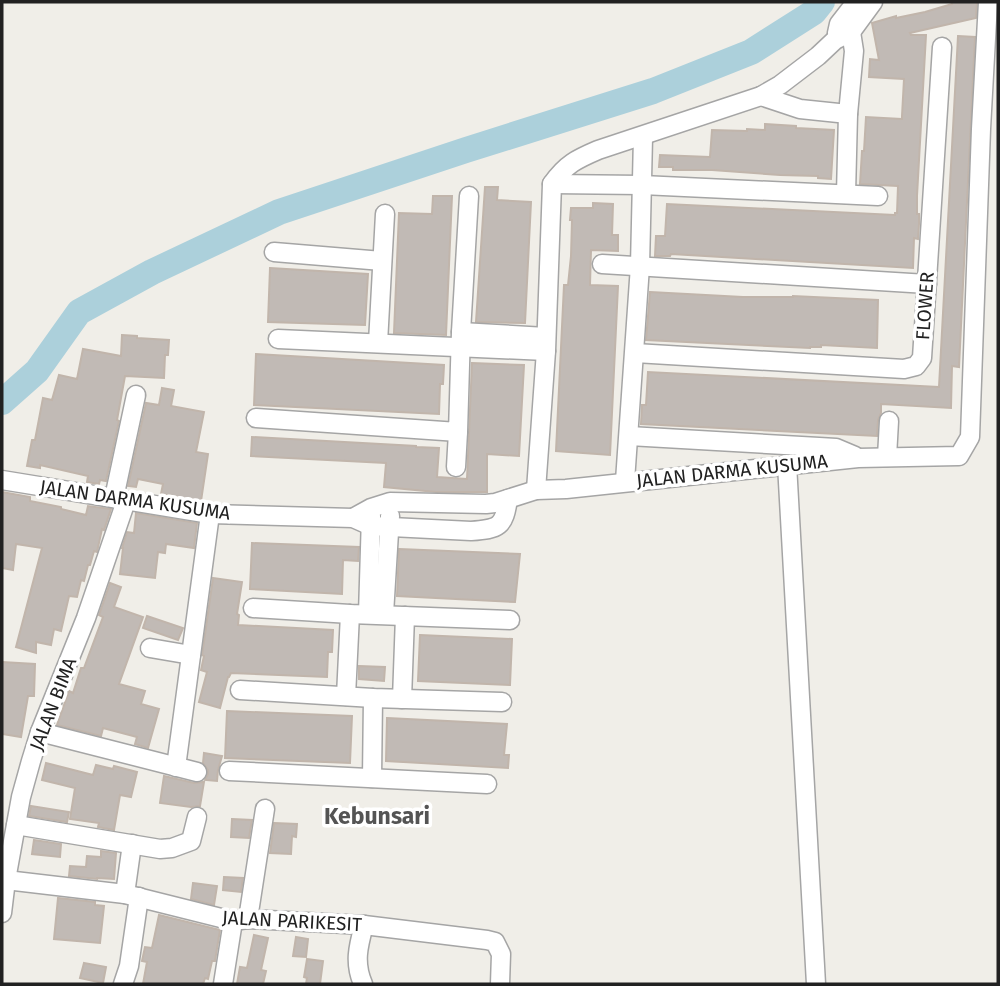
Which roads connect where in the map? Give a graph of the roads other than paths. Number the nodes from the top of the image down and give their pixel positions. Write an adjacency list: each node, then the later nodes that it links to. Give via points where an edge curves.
1 (856, 2): 4 (street)
2 (873, 2): 4 (street)
3 (988, 2): 30 (street, JALAN DARMA KUSUMA, via 970,437 959,456)
4 (842, 32): 6 (street, via 797,74); 7 (street, via 854,51)
5 (942, 47): 19 (street, FLOWER)
6 (761, 96): 7 (street, via 800,109); 8 (street)
7 (848, 114): 11 (street)
8 (643, 136): 9 (street, via 578,159); 10 (street)
9 (552, 184): 10 (street); 23 (street)
10 (642, 185): 11 (street); 18 (street)
11 (846, 194): 13 (street)
12 (469, 196): 21 (street)
13 (878, 196)
14 (385, 214): 16 (street)
15 (274, 252): 16 (street)
16 (382, 261): 22 (street)
17 (602, 264): 18 (street)
18 (640, 266): 19 (street); 24 (street)
19 (927, 284): 24 (street, FLOWER, via 922,358 916,366 904,369)
20 (278, 338): 22 (street)
21 (461, 339): 22 (street); 23 (street); 28 (street)
22 (378, 343)
23 (546, 344): 36 (street)
24 (635, 353): 29 (street)
25 (136, 395): 37 (street, JALAN BIMA)
26 (256, 418): 28 (street)
27 (889, 421): 30 (street)
28 (458, 432): 33 (street)
29 (629, 436): 31 (street, via 836,448); 35 (street)
30 (887, 457): 31 (street, JALAN DARMA KUSUMA)
31 (858, 458): 32 (street, JALAN DARMA KUSUMA)
32 (787, 464): 35 (street, JALAN DARMA KUSUMA); 71 (street)
33 (456, 467)
34 (2, 481): 37 (street, JALAN DARMA KUSUMA)
35 (625, 481): 36 (street, JALAN DARMA KUSUMA)
36 (536, 490): 38 (street, JALAN DARMA KUSUMA)
37 (120, 499): 39 (street, JALAN DARMA KUSUMA); 52 (street, JALAN BIMA, via 86,618)
38 (508, 499): 40 (street, JALAN DARMA KUSUMA, via 486,504 390,502); 40 (street, JALAN DARMA KUSUMA, via 500,525 484,530)
39 (210, 514): 40 (street, JALAN DARMA KUSUMA); 46 (street)
40 (377, 520): 42 (street)
41 (253, 608): 42 (street)
42 (368, 614): 43 (street); 48 (street)
43 (405, 616): 44 (street); 50 (street)
44 (510, 620)
45 (150, 648): 46 (street)
46 (191, 655): 53 (street)
47 (240, 690): 48 (street)
48 (346, 696): 49 (street)
49 (373, 698): 50 (street); 56 (street)
50 (401, 699): 51 (street)
51 (502, 702)
52 (40, 732): 53 (street); 60 (street, JALAN BIMA)
53 (176, 766): 55 (street)
54 (229, 771): 56 (street)
55 (197, 772)
56 (372, 778): 57 (street)
57 (487, 784)
58 (265, 809): 65 (street)
59 (197, 817): 61 (street, via 187,843 160,849)
60 (16, 825): 61 (street); 62 (street, JALAN BIMA)
61 (132, 844): 63 (street)
62 (6, 880): 63 (street, JALAN PARIKESIT); 64 (street, JALAN BIMA)
63 (132, 896): 65 (street, JALAN PARIKESIT); 67 (street, via 129,966)
64 (2, 913)
65 (241, 920): 66 (street, JALAN PARIKESIT); 68 (street)
66 (363, 925): 69 (street, via 357,957); 70 (street, JALAN PARIKESIT, via 495,942 501,954)
67 (123, 984)
68 (223, 984)
69 (363, 984)
70 (500, 984)
71 (816, 984)

